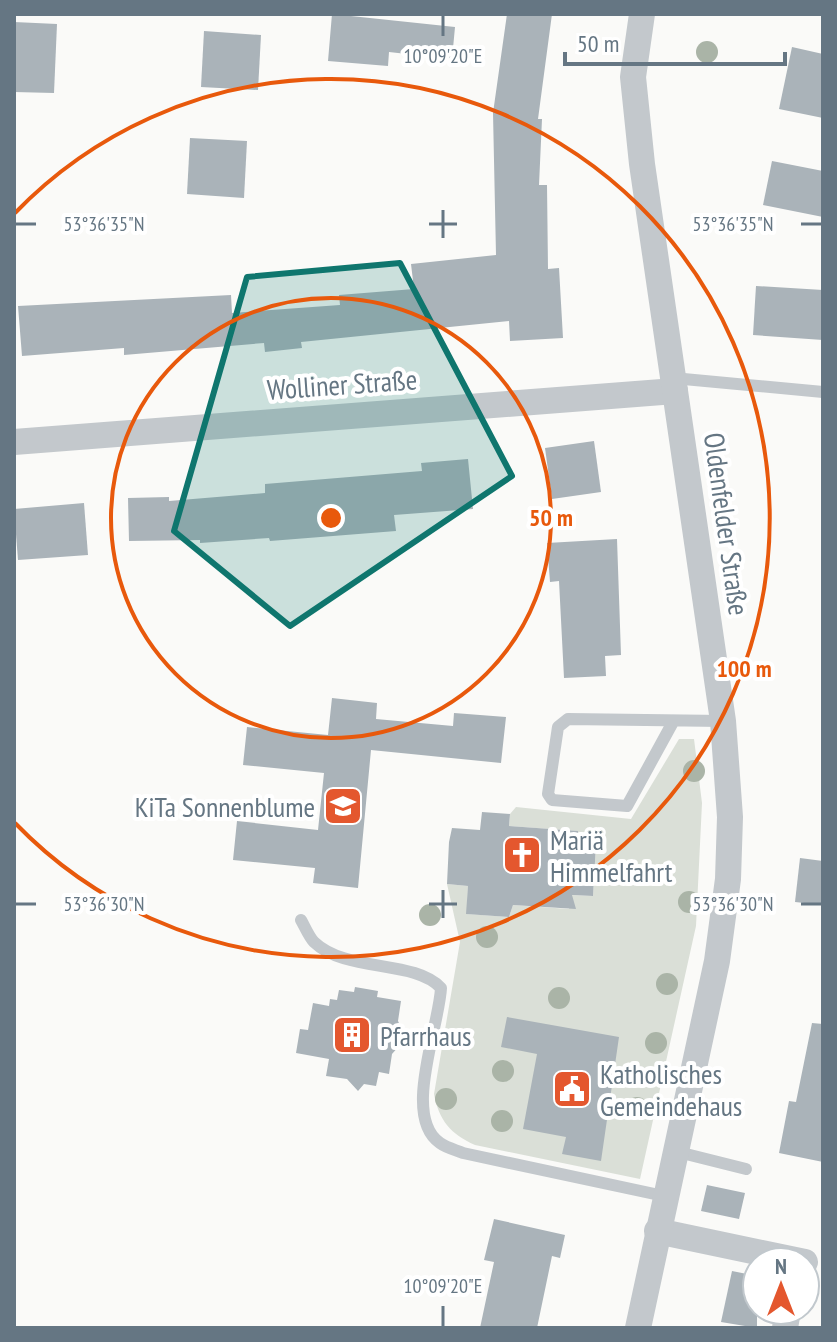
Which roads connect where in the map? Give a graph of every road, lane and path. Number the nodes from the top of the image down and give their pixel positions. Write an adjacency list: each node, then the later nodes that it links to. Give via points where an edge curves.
1 (642, 14): 2 (street, Oldenfelder Straße, via 633,77)
2 (674, 384): 3 (lane); 4 (street, Wolliner Straße); 5 (street, Oldenfelder Straße)
3 (823, 392)
4 (14, 442)
5 (723, 721): 6 (lane); 8 (street, Oldenfelder Straße, via 730,817 726,894 717,961)
6 (673, 722): 6 (lane, via 568,719 558,727 548,794 552,800 627,806)
7 (301, 920): 10 (lane, via 314,942 344,959 423,977 441,988 422,1114 439,1143 463,1153)
8 (674, 1151): 9 (lane); 10 (street, Oldenfelder Straße)
9 (746, 1169)
10 (664, 1196): 11 (street, Oldenfelder Straße)
11 (657, 1231): 12 (street); 13 (street, Oldenfelder Straße)
12 (741, 1249)
13 (638, 1328)

